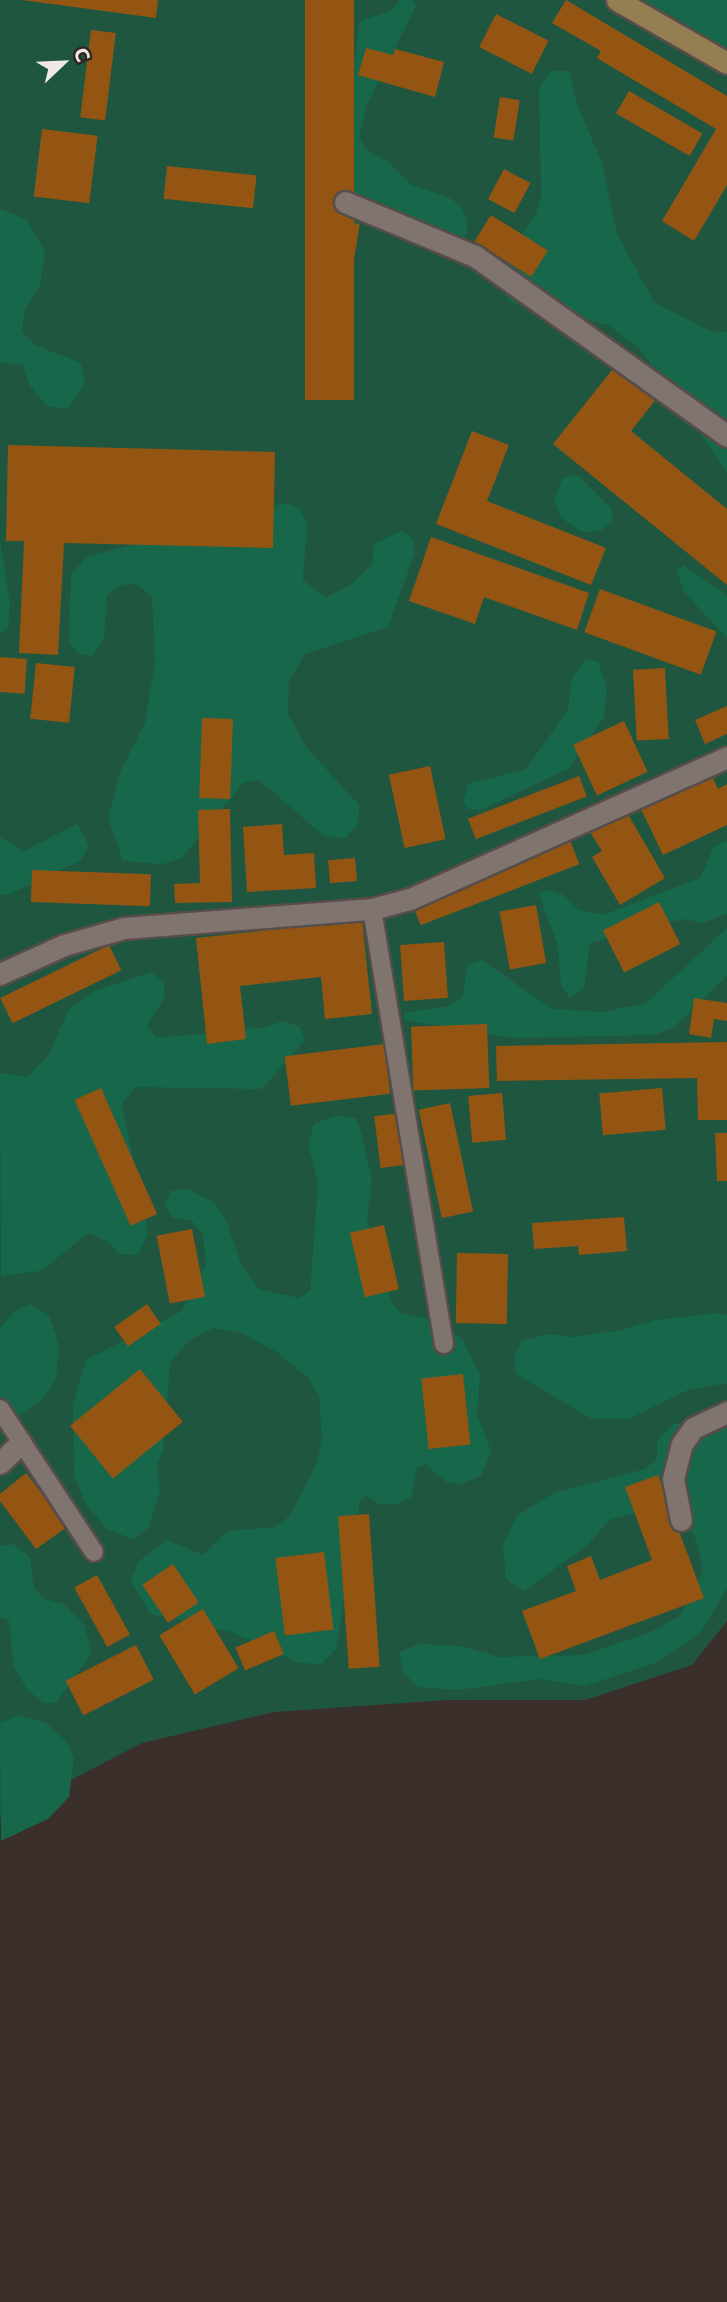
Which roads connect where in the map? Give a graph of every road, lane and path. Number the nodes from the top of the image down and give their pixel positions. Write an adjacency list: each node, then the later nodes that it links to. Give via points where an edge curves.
1 (617, 0): 2 (main road)
2 (727, 63)
3 (345, 202): 4 (street, via 475,256)
4 (727, 436)
5 (727, 757): 6 (street, via 410,899)
6 (372, 909): 7 (street, via 124,928 64,945); 8 (lane)
7 (0, 974)
8 (444, 1344)
9 (0, 1409): 11 (lane)
10 (727, 1412): 13 (street, via 693,1428 682,1444 673,1479)
11 (21, 1443): 12 (street); 14 (lane)
12 (0, 1463)
13 (681, 1520)
14 (94, 1552)

